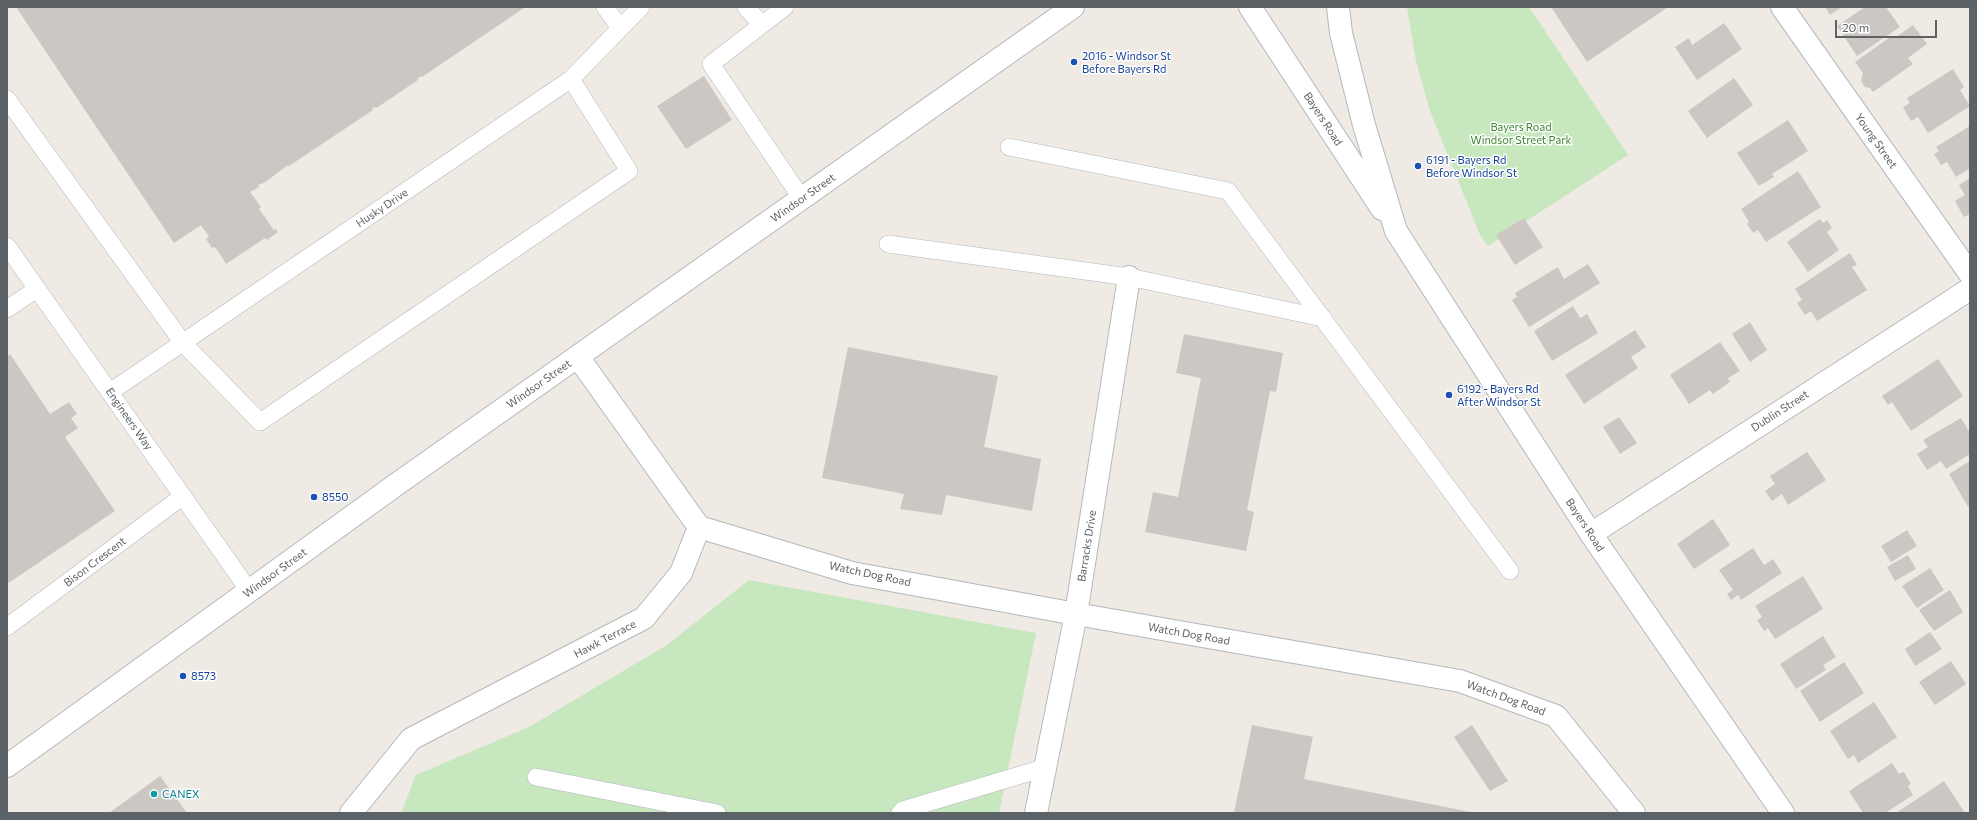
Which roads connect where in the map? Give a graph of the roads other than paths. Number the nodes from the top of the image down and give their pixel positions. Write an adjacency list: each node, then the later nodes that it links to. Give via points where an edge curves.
1 (605, 7): 10 (lane)
2 (641, 7): 10 (lane, Husky Drive)
3 (746, 7): 9 (lane)
4 (785, 7): 9 (lane)
5 (1073, 7): 14 (street, Windsor Street)
6 (1250, 7): 15 (street, Bayers Road)
7 (1338, 7): 15 (street, Bayers Road, via 1341,33 1364,126)
8 (1782, 7): 18 (street, Young Street)
9 (762, 25): 14 (lane, via 711,64)
10 (620, 28): 11 (lane, Husky Drive)
11 (571, 79): 24 (lane, Husky Drive); 24 (lane, via 629,171 623,176 260,422)
12 (7, 99): 24 (lane)
13 (1009, 147): 23 (lane, via 1228,191)
14 (802, 199): 25 (street, Windsor Street)
15 (1396, 231): 29 (street, Bayers Road)
16 (888, 244): 19 (lane)
17 (7, 246): 20 (lane, Engineers Way)
18 (1970, 274)
19 (1129, 277): 23 (lane); 32 (street, Barracks Drive)
20 (37, 289): 22 (lane); 26 (lane, Engineers Way)
21 (1970, 289): 29 (street, Dublin Street)
22 (7, 309)
23 (1323, 318): 30 (lane)
24 (183, 343): 26 (lane, Husky Drive)
25 (578, 357): 28 (street); 31 (street, Windsor Street, via 396,484)
26 (110, 392): 27 (lane, Engineers Way)
27 (183, 496): 31 (lane, Engineers Way); 33 (lane, Bison Crescent)
28 (699, 527): 32 (street, Watch Dog Road, via 852,573); 37 (street, Hawk Terrace, via 681,573 644,618 411,739)
29 (1591, 534): 42 (street, Bayers Road)
30 (1510, 571)
31 (250, 592): 34 (street, Windsor Street)
32 (1076, 614): 35 (street, Barracks Drive); 41 (street, Watch Dog Road, via 1460,681 1556,716)
33 (7, 627)
34 (7, 766)
35 (1044, 768): 39 (lane); 40 (street, Barracks Drive)
36 (536, 777): 38 (lane)
37 (351, 813)
38 (717, 813)
39 (900, 813)
40 (1036, 813)
41 (1634, 813)
42 (1783, 813)

